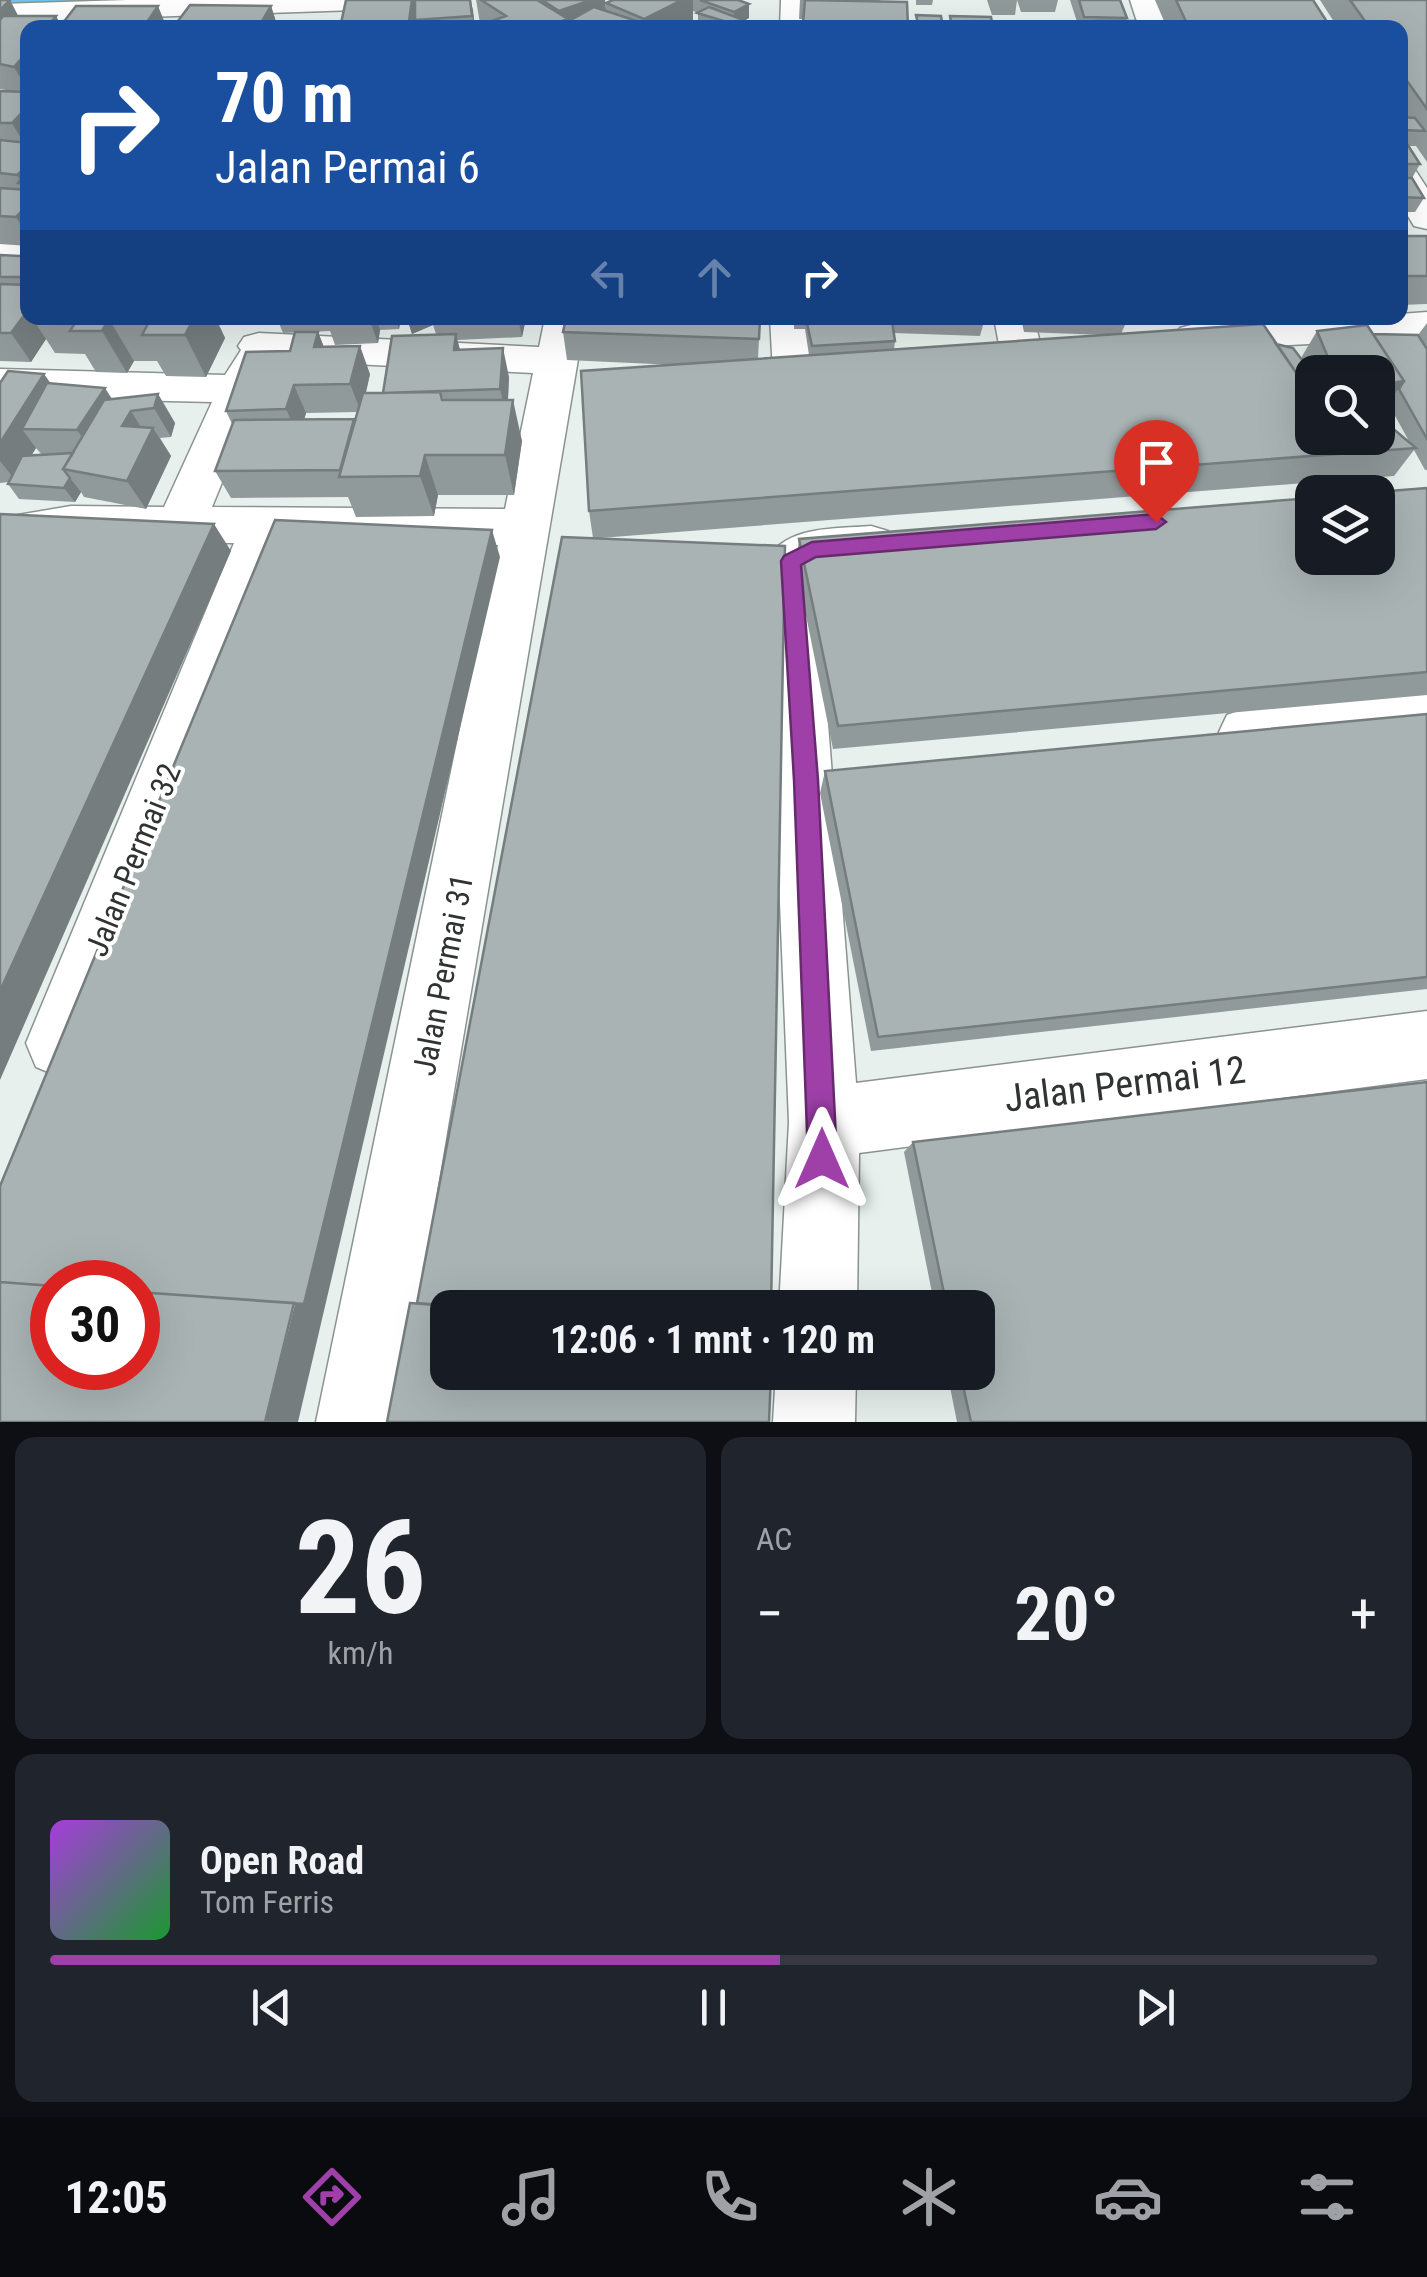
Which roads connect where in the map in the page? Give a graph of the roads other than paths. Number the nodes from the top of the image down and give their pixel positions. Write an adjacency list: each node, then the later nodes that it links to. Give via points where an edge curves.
1 (365, 1): 2 (street)
2 (0, 14)
3 (1408, 186): 4 (street)
4 (1427, 218)
5 (565, 325): 12 (street, Jalan Permai 31)
6 (791, 325): 11 (street)
7 (1245, 325): 8 (street); 10 (street)
8 (1427, 325)
9 (264, 332): 12 (street); 14 (street)
10 (1153, 342)
11 (794, 372)
12 (565, 377): 17 (street, Jalan Permai 31)
13 (0, 382): 14 (street)
14 (238, 389): 15 (street)
15 (181, 524): 16 (street); 18 (street, via 71,524)
16 (266, 524): 17 (street); 23 (street, Jalan Permai 32)
17 (528, 528): 27 (street, Jalan Permai 31)
18 (0, 536)
19 (921, 540): 24 (street, via 812,549 791,561 826,778)
20 (1427, 713): 21 (street)
21 (1202, 737)
22 (1427, 1046): 24 (street, Jalan Permai 12)
23 (44, 1084)
24 (824, 1122): 25 (street)
25 (819, 1290)
26 (815, 1390): 28 (street)
27 (357, 1422)
28 (814, 1422)

